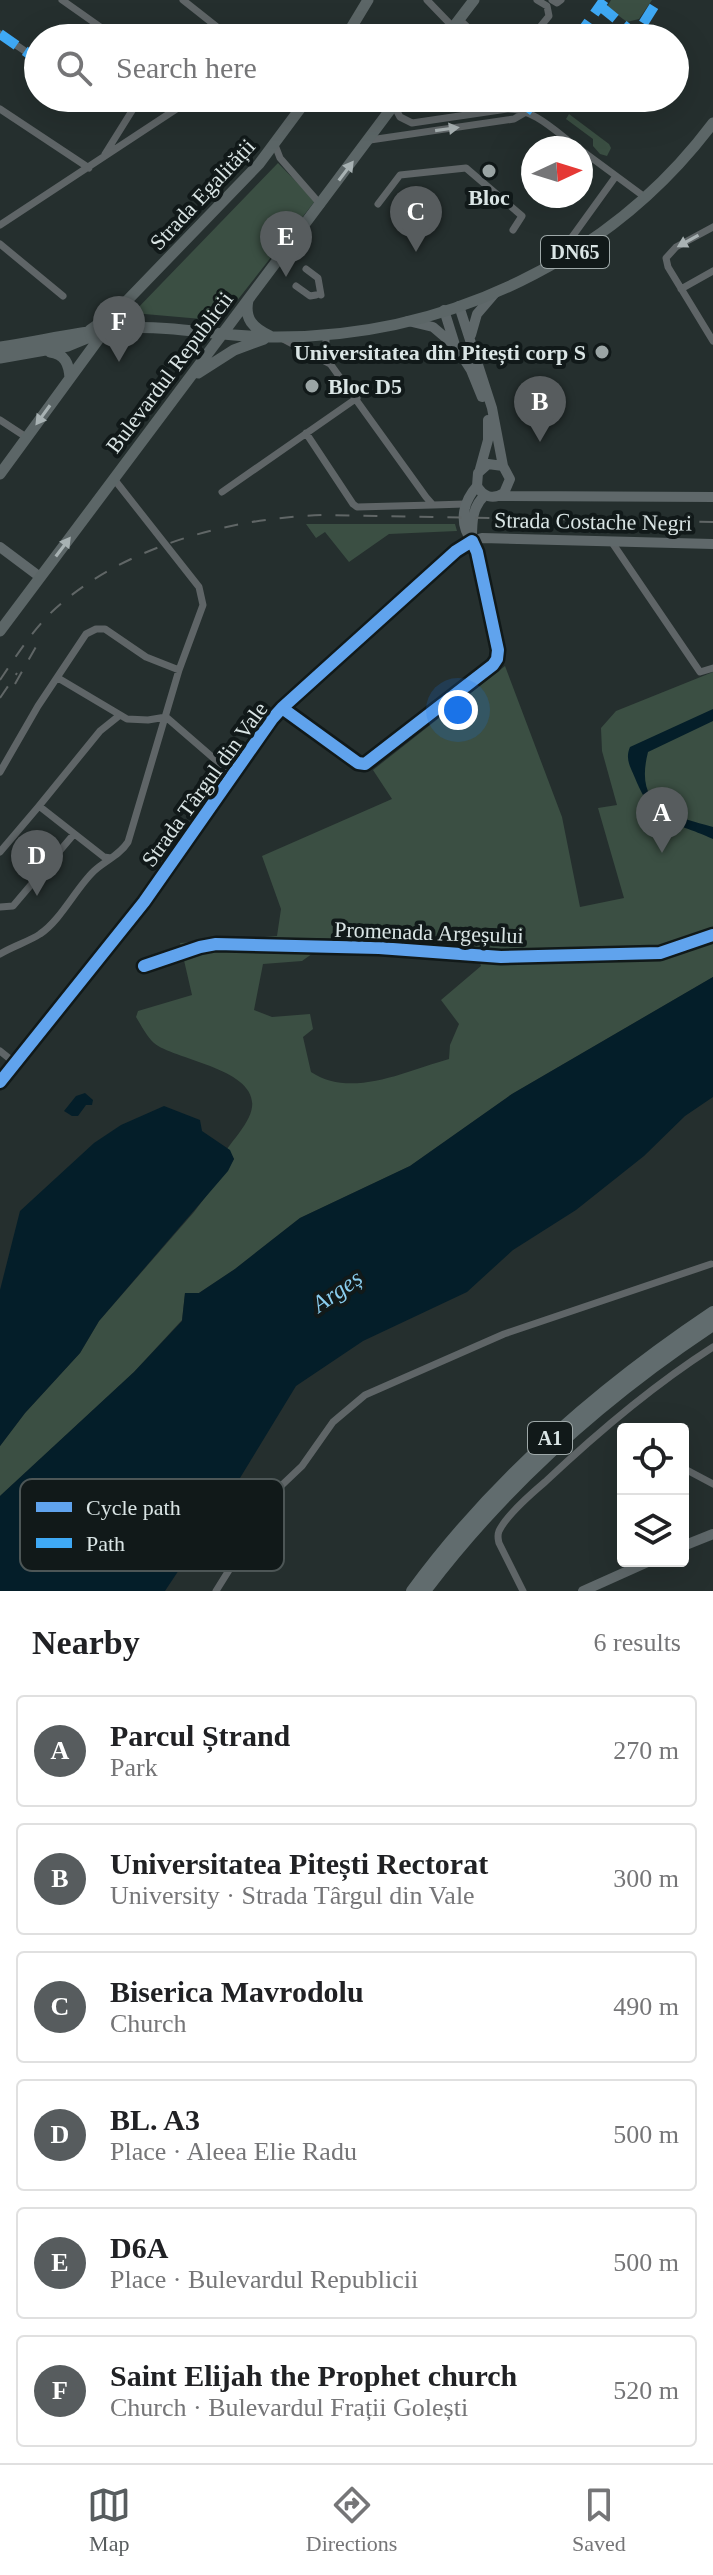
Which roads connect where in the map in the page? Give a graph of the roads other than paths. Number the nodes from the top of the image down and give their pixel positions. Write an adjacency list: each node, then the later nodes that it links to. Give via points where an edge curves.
1 (62, 0): 10 (street)
2 (183, 0): 11 (street)
3 (368, 0): 12 (main road)
4 (427, 0): 9 (street)
5 (474, 0): 9 (main road)
6 (537, 0): 13 (street, via 547,6 549,16)
7 (552, 0): 8 (street)
8 (561, 0)
9 (456, 23)
10 (96, 24)
11 (213, 24)
12 (353, 24)
13 (542, 24)
14 (0, 34): 15 (street)
15 (24, 50)
16 (0, 109): 30 (street)
17 (131, 112): 28 (street)
18 (172, 112): 28 (street)
19 (298, 112): 27 (main road, Strada Egalității)
20 (388, 112): 26 (main road, Bulevardul Republicii)
21 (399, 112): 22 (street, via 412,123)
22 (487, 112)
23 (526, 112): 25 (street); 26 (street, one-way to 23, via 514,119)
24 (713, 123): 32 (main road, DN65)
25 (560, 136)
26 (370, 140): 34 (main road, Bulevardul Republicii, one-way to 26)
27 (275, 145): 34 (street); 49 (main road, Strada Egalității)
28 (102, 158): 30 (street)
29 (593, 159): 31 (street)
30 (89, 168): 35 (street)
31 (616, 176): 32 (street); 39 (street)
32 (646, 198): 39 (main road, DN65)
33 (378, 204): 37 (street, via 400,175 466,168 522,216)
34 (321, 205): 46 (main road, Bulevardul Republicii)
35 (0, 225)
36 (713, 227): 43 (street, one-way to 43, via 666,258)
37 (513, 230)
38 (0, 244): 45 (street)
39 (551, 266): 44 (main road, DN65)
40 (306, 269): 42 (street, via 318,278 319,295 310,296)
41 (713, 271): 43 (street)
42 (296, 286)
43 (681, 289): 57 (street)
44 (495, 293): 47 (main road); 56 (main road, via 477,314)
45 (63, 296)
46 (248, 300): 53 (main road, Bulevardul Republicii); 55 (main road, via 250,323)
47 (459, 306): 48 (main road); 56 (main road)
48 (444, 310): 50 (main road); 58 (main road)
49 (117, 311): 51 (main road); 52 (main road)
50 (404, 321): 54 (main road); 58 (main road, via 433,327)
51 (106, 330): 52 (main road); 53 (main road); 60 (main road); 63 (main road)
52 (88, 331): 59 (main road)
53 (223, 333): 55 (main road); 64 (main road, Bulevardul Republicii)
54 (326, 335): 55 (main road); 62 (street)
55 (276, 337): 62 (street); 64 (main road, via 223,356)
56 (470, 337): 69 (main road)
57 (713, 341)
58 (455, 345): 70 (main road, via 487,414 488,440)
59 (0, 347)
60 (41, 352): 61 (main road); 63 (main road, via 62,356)
61 (0, 358)
62 (331, 365): 65 (street)
63 (70, 378): 68 (main road, one-way to 68)
64 (185, 384): 72 (main road, Bulevardul Republicii)
65 (357, 398): 67 (street); 80 (street)
66 (0, 420): 68 (street)
67 (306, 433): 75 (street); 80 (street, via 357,507)
68 (26, 437): 71 (main road)
69 (503, 466): 70 (main road, via 493,463); 73 (main road)
70 (480, 469): 74 (main road, via 476,477)
71 (0, 474)
72 (114, 479): 85 (main road, Bulevardul Republicii, one-way to 72); 88 (street, via 203,597)
73 (509, 484): 76 (main road); 77 (main road)
74 (481, 490): 76 (main road); 79 (main road); 81 (main road)
75 (222, 492)
76 (499, 496): 77 (main road)
77 (525, 496): 78 (main road)
78 (713, 497)
79 (465, 504): 80 (street); 81 (main road, via 464,524)
80 (433, 505)
81 (472, 541): 82 (main road, Strada Costache Negri); 90 (main road, Strada Târgul din Vale); 90 (street, via 498,650 493,665 365,764)
82 (611, 541): 83 (main road, Strada Costache Negri); 87 (street, via 700,672)
83 (713, 544)
84 (0, 547): 85 (main road)
85 (40, 577): 86 (main road, Bulevardul Republicii)
86 (0, 631)
87 (713, 668)
88 (179, 670): 89 (street, via 96,629 86,634); 92 (street)
89 (58, 678): 91 (street); 93 (street)
90 (282, 708): 94 (main road, Strada Târgul din Vale)
91 (120, 715): 92 (street, via 137,720); 95 (street, via 100,731)
92 (166, 717): 94 (street); 98 (street, via 128,842)
93 (0, 772)
94 (233, 775): 102 (main road, Strada Târgul din Vale, via 144,902)
95 (39, 806): 96 (street); 97 (street)
96 (74, 834): 98 (street); 99 (street, via 13,906)
97 (0, 852)
98 (112, 858): 100 (street, via 91,873 41,934)
99 (0, 907)
100 (0, 954)
101 (0, 1051): 102 (street)
102 (15, 1063): 103 (main road, Strada Târgul din Vale)
103 (1, 1080)
104 (711, 1264): 109 (street, via 504,1334 365,1395 333,1422)
105 (713, 1312): 117 (highway, A1, via 633,1368 536,1450)
106 (713, 1325): 118 (highway, A1, via 562,1440 481,1523)
107 (713, 1347): 115 (street, via 596,1434 505,1524 499,1543)
108 (689, 1471): 110 (street)
109 (284, 1483)
110 (713, 1484)
111 (713, 1534): 112 (main road)
112 (689, 1544)
113 (637, 1567): 119 (main road)
114 (228, 1571): 116 (street)
115 (520, 1589)
116 (216, 1591)
117 (412, 1591)
118 (425, 1591)
119 (583, 1591)

